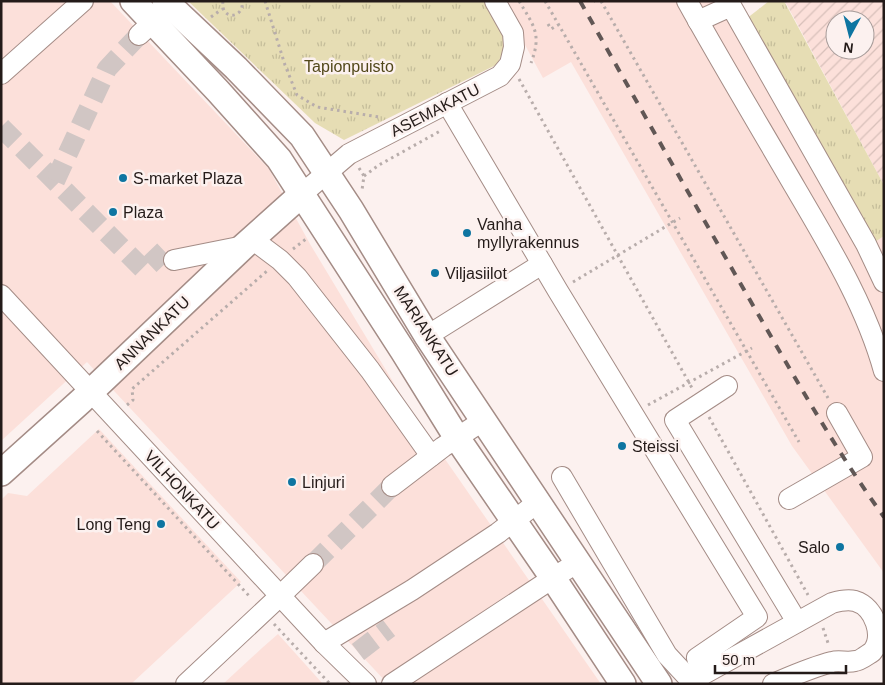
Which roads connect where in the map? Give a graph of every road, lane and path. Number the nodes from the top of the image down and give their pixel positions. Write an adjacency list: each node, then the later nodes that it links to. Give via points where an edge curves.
1 (83, 1): 16 (street)
2 (133, 1): 11 (main road, MARIANKATU)
3 (222, 1): 4 (path, via 225,13 236,15 242,8)
4 (242, 1)
5 (266, 1): 18 (path, via 297,95 317,107)
6 (495, 1): 15 (street, via 513,33)
7 (545, 1): 14 (path)
8 (602, 1): 42 (path)
9 (687, 1): 12 (street)
10 (733, 3): 12 (street); 31 (street)
11 (152, 19): 20 (main road, MARIANKATU, via 236,68 302,136); 22 (main road, MARIANKATU, via 279,158)
12 (698, 21): 37 (street, via 837,259 862,309)
13 (548, 24): 14 (path, via 551,29)
14 (558, 25): 24 (path)
15 (510, 64): 17 (street, ASEMAKATU, via 500,76); 27 (path)
16 (1, 74)
17 (448, 103): 19 (street); 20 (street, ASEMAKATU, via 349,154)
18 (388, 118)
19 (458, 121): 21 (path); 30 (street)
20 (327, 173): 22 (street, ASEMAKATU); 34 (main road, MARIANKATU)
21 (364, 176)
22 (302, 194): 26 (main road, ANNANKATU); 47 (main road, MARIANKATU)
23 (680, 218): 24 (path)
24 (672, 222): 27 (path); 36 (path)
25 (306, 238): 29 (path)
26 (248, 242): 28 (street); 29 (street); 40 (main road, ANNANKATU)
27 (618, 255): 32 (path); 38 (path)
28 (174, 260)
29 (280, 260): 43 (path, via 132,389 133,400); 49 (street, via 370,370)
30 (542, 264): 32 (street); 34 (street)
31 (884, 282)
32 (558, 291): 44 (street)
33 (1, 295): 40 (street, VILHONKATU)
34 (434, 332): 45 (main road, MARIANKATU)
35 (752, 348): 36 (path)
36 (746, 351): 38 (path); 48 (path)
37 (884, 371)
38 (689, 382): 41 (path); 44 (path)
39 (727, 386): 41 (street)
40 (91, 391): 43 (street, VILHONKATU); 50 (main road, ANNANKATU)
41 (701, 403): 61 (path); 63 (street, via 675,420)
42 (837, 413): 53 (street, via 862,457)
43 (113, 415): 59 (street, VILHONKATU)
44 (633, 415): 66 (street, via 756,617 697,658)
45 (484, 420): 47 (street); 54 (main road, MARIANKATU)
46 (97, 432): 60 (path)
47 (457, 438): 49 (street); 55 (main road, MARIANKATU)
48 (799, 442)
49 (431, 456): 52 (street)
50 (1, 473)
51 (562, 477): 66 (street, via 667,655)
52 (392, 486)
53 (789, 499)
54 (538, 502): 55 (street); 56 (main road, MARIANKATU)
55 (514, 520): 58 (main road, MARIANKATU); 64 (street, via 412,590)
56 (578, 562): 58 (street); 72 (main road, MARIANKATU)
57 (312, 564): 59 (street)
58 (553, 578): 70 (street); 71 (main road, MARIANKATU)
59 (280, 596): 64 (street, VILHONKATU); 67 (street)
60 (253, 601)
61 (817, 611): 63 (street); 65 (path); 65 (street, via 832,603 854,601 864,605 881,628 879,642 873,651 856,661)
62 (270, 619): 68 (path)
63 (797, 622): 66 (street)
64 (324, 643): 69 (street, VILHONKATU, via 352,658)
65 (834, 661): 73 (street)
66 (695, 681)
67 (186, 684)
68 (330, 684)
69 (366, 684)
70 (392, 684)
71 (623, 684)
72 (659, 684)
73 (773, 684)

